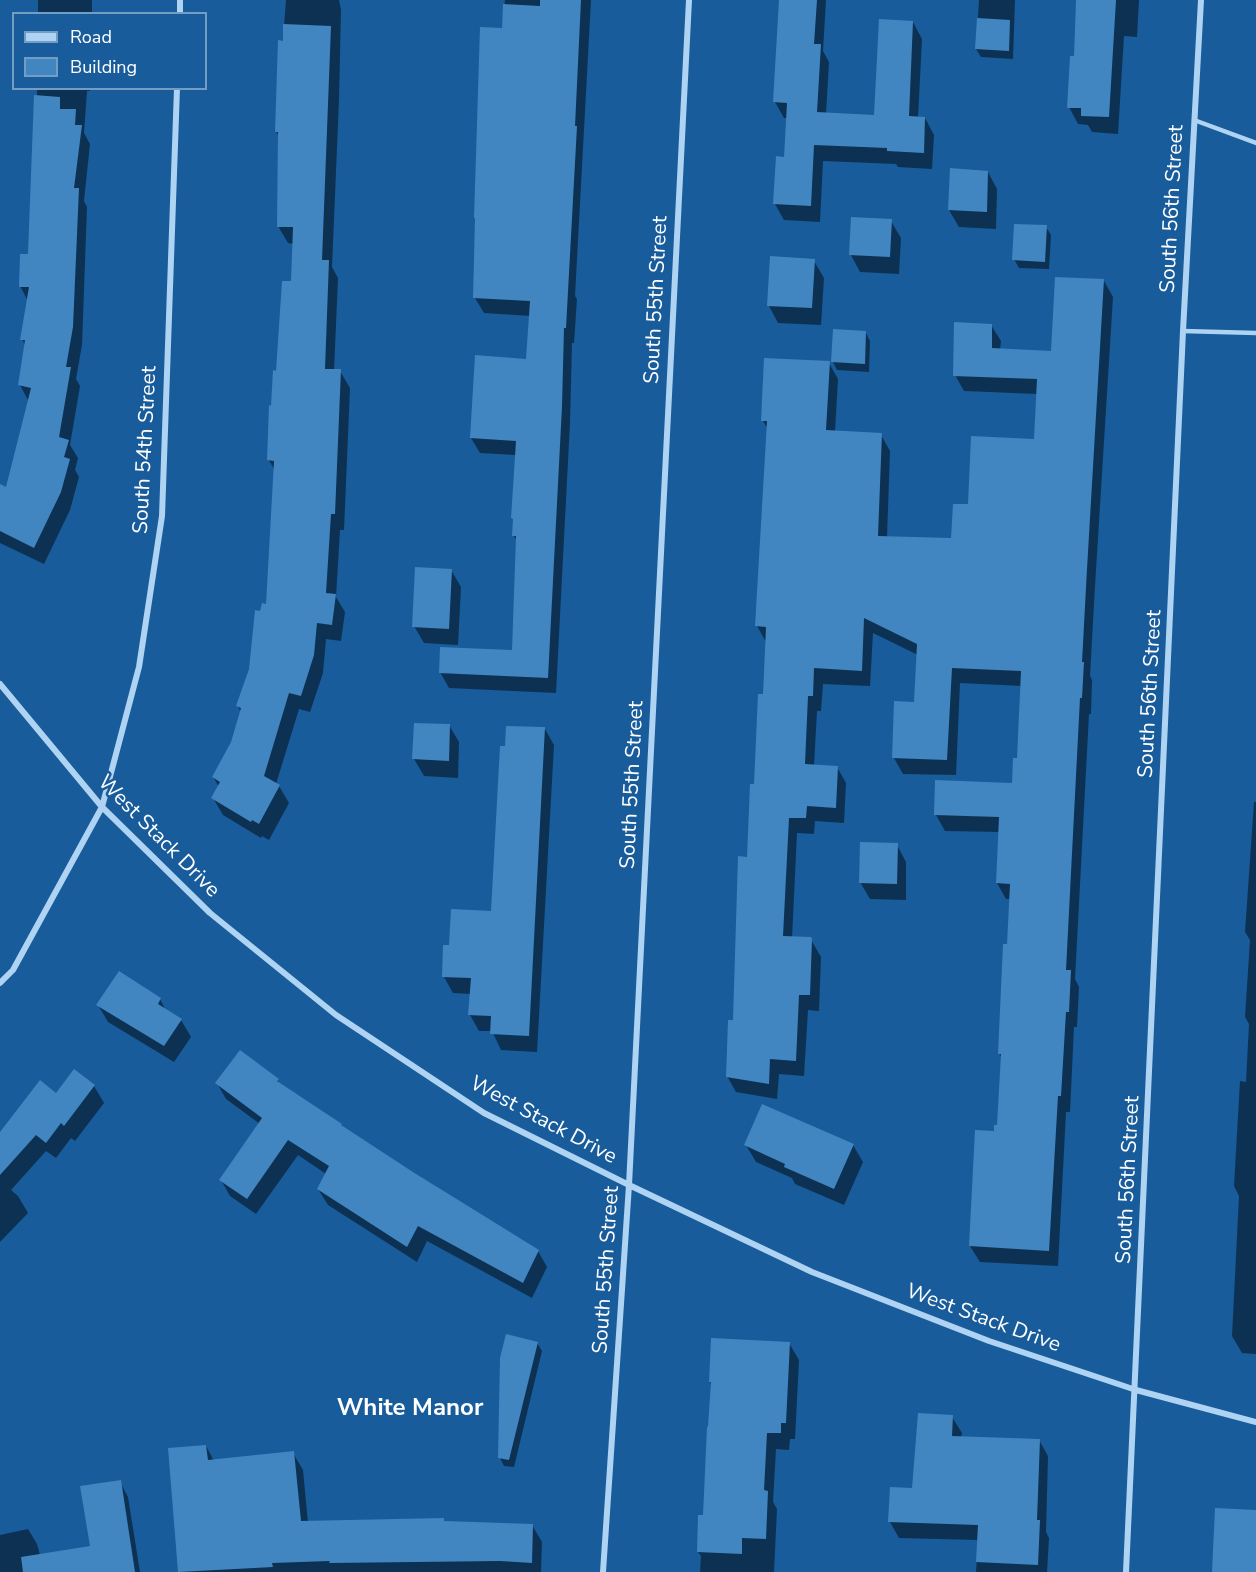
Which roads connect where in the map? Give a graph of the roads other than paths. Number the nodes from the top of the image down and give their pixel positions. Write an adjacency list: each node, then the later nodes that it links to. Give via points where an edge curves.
1 (689, 0): 11 (street, South 55th Street)
2 (1201, 0): 4 (street, South 56th Street)
3 (177, 90): 9 (street, South 54th Street, via 162,516 139,667)
4 (1194, 120): 5 (lane); 6 (street, South 56th Street)
5 (1256, 143)
6 (1183, 331): 7 (lane); 12 (street, South 56th Street)
7 (1256, 333)
8 (0, 684): 9 (street, West Stack Drive)
9 (102, 807): 10 (street, South 54th Street, via 13,970); 11 (street, West Stack Drive, via 210,913 336,1015 484,1113)
10 (0, 983)
11 (629, 1185): 12 (street, West Stack Drive, via 812,1272 989,1341); 14 (street, South 55th Street)
12 (1136, 1390): 13 (street, West Stack Drive); 15 (street, South 56th Street)
13 (1256, 1422)
14 (603, 1572)
15 (1126, 1572)

